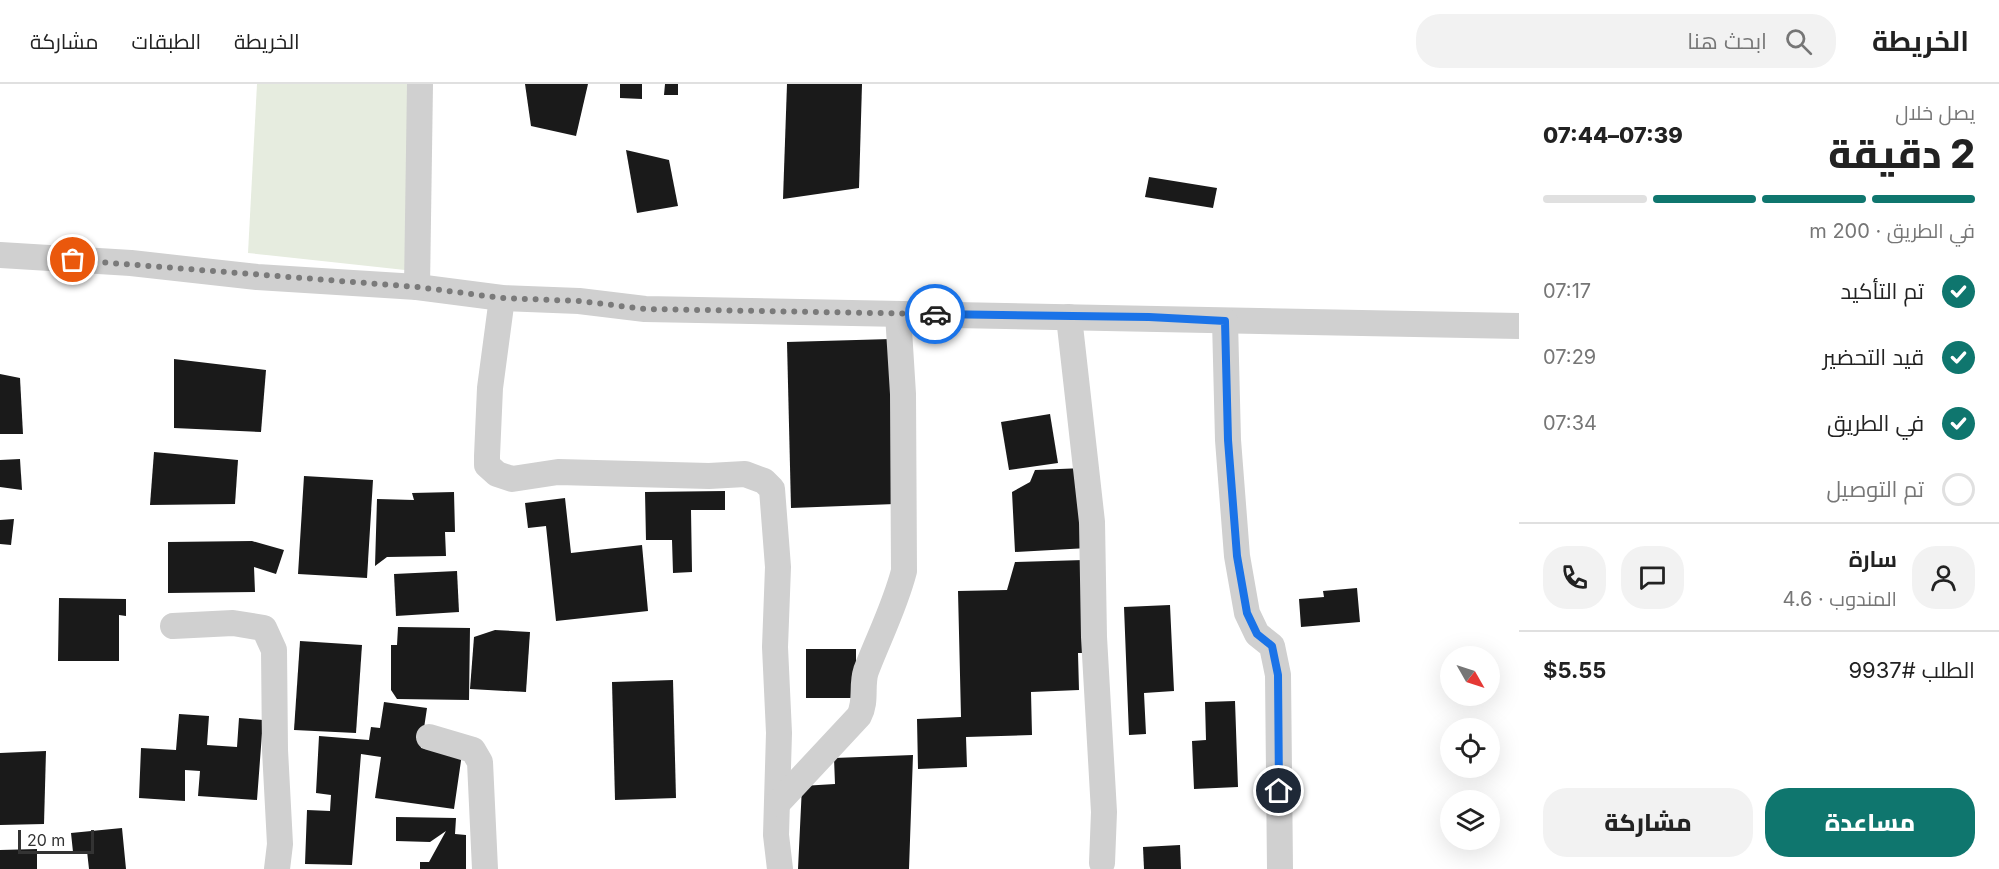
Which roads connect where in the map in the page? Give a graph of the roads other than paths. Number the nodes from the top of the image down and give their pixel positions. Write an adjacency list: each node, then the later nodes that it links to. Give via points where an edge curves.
1 (420, 84): 3 (street)
2 (0, 255): 3 (street)
3 (417, 287): 4 (street)
4 (502, 298): 5 (street, via 645,309); 11 (street, via 487,447 487,465 497,474 512,479 558,472 745,474 764,481 772,489 778,567)
5 (898, 314): 6 (street); 11 (street, via 903,394 904,571 865,674 864,706 859,716)
6 (1069, 317): 7 (street); 12 (street, via 1092,522 1104,812)
7 (1225, 321): 8 (street); 16 (street, via 1228,440 1237,556 1247,613 1257,634 1272,646 1278,675)
8 (1519, 326)
9 (173, 626): 13 (street, via 233,623 264,628 274,650 280,844)
10 (429, 737): 14 (street, via 473,750 480,762)
11 (777, 804): 15 (street)
12 (1102, 863)
13 (277, 869)
14 (485, 869)
15 (780, 869)
16 (1280, 869)

